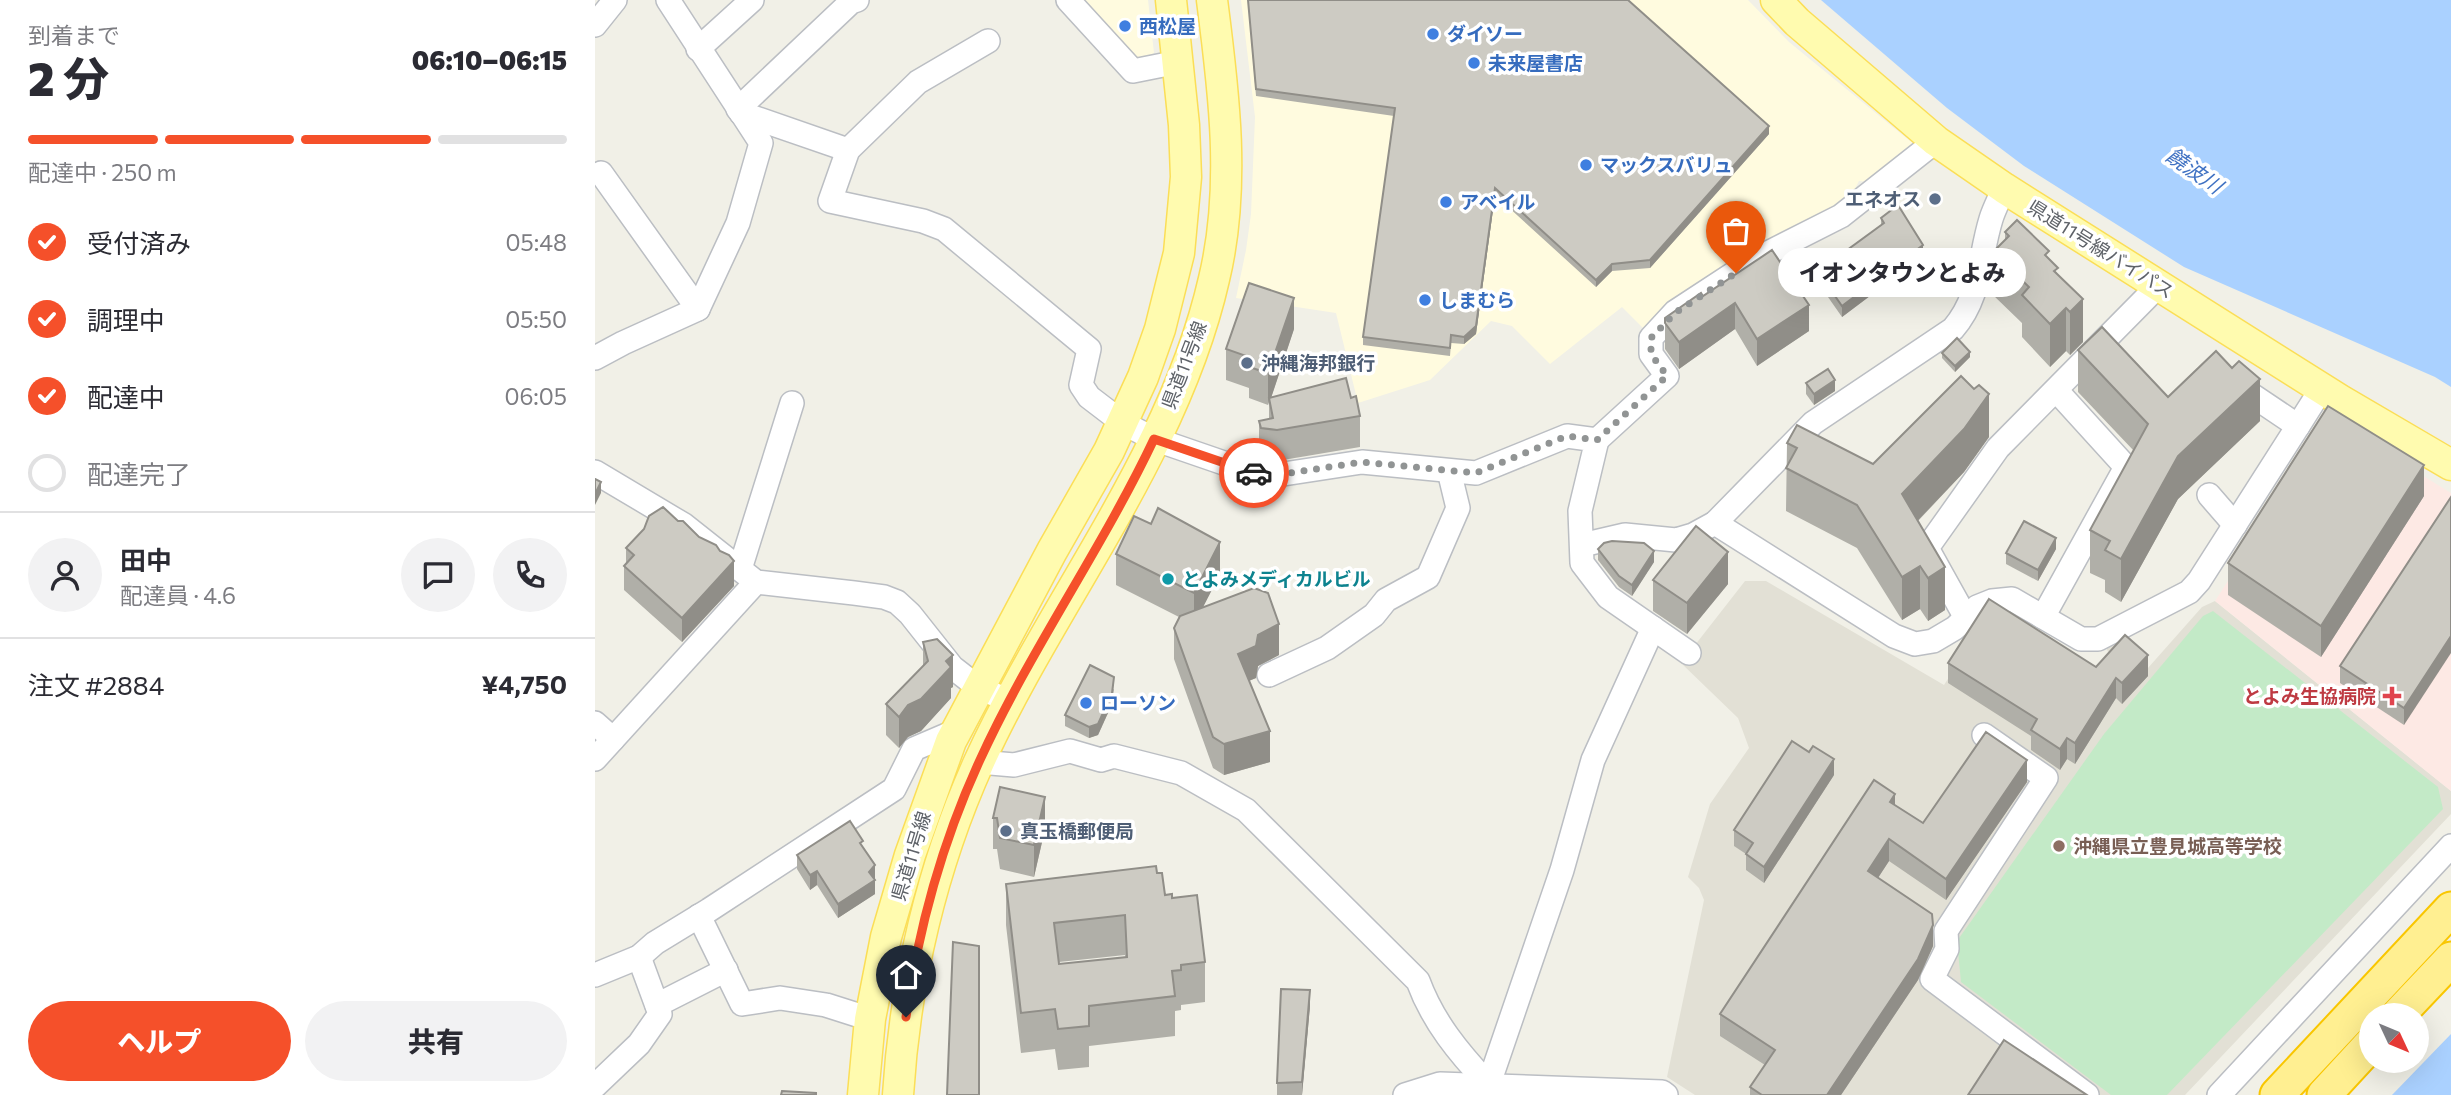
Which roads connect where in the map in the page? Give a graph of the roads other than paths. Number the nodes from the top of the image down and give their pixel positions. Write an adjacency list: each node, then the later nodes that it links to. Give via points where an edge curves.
1 (615, 0): 9 (street)
2 (668, 0): 11 (street)
3 (752, 0): 11 (street)
4 (857, 0): 13 (street)
5 (1068, 0): 12 (street, via 1133,71)
6 (1171, 0): 12 (main road, 県道11号線)
7 (1213, 0): 27 (main road, 県道11号線, via 1226,144 1224,223 1203,317)
8 (1776, 0): 14 (main road, 県道11号線バイパス)
9 (595, 25)
10 (988, 41): 15 (street, via 918,82)
11 (698, 49): 13 (street)
12 (1178, 62): 25 (main road, 県道11号線, via 1184,125 1182,230 1160,328)
13 (740, 111): 15 (street); 19 (street, via 761,143 739,223)
14 (1935, 141): 17 (main road, 県道11号線バイパス); 28 (street, via 1841,216 1756,259 1675,313 1651,338 1651,354 1667,376)
15 (848, 150): 25 (street, via 830,201 944,229 1089,349 1081,385 1089,397)
16 (601, 173): 19 (street)
17 (2004, 188): 18 (main road, 県道11号線バイパス); 33 (street, via 1991,219 1979,283 1954,329 1813,423)
18 (2158, 285): 22 (main road, 県道11号線バイパス); 23 (street)
19 (698, 309): 20 (street)
20 (595, 358)
21 (2215, 371): 26 (street)
22 (2322, 388): 26 (street); 29 (main road, 県道11号線バイパス)
23 (2056, 390): 37 (street, via 2126,467); 38 (street, via 1998,448 1927,548)
24 (792, 403): 36 (street)
25 (1123, 423): 27 (street); 42 (main road, 県道11号線)
26 (2298, 426): 34 (street)
27 (1154, 439): 30 (street, via 1250,472 1277,475 1362,462); 43 (main road, 県道11号線)
28 (1597, 440): 30 (street, via 1567,436 1476,473); 35 (street, via 1580,511)
29 (2451, 466)
30 (1449, 471): 41 (street, via 1458,508 1428,577 1385,600 1374,615 1327,648)
31 (595, 472): 36 (street, via 684,525)
32 (2209, 495): 34 (street)
33 (1715, 523): 35 (street, via 1676,540 1625,535); 38 (street, via 1894,636 1915,644 1933,641)
34 (2235, 525): 37 (street, via 2189,592 2113,633 2081,639)
35 (1581, 545): 39 (street, via 1582,563 1608,597)
36 (748, 576): 42 (street, via 897,602 952,667); 47 (street)
37 (2043, 617): 38 (street, via 2012,599 1977,607)
38 (1966, 618)
39 (1653, 628): 40 (street); 62 (street, via 1593,760 1563,870)
40 (1689, 653)
41 (1269, 675)
42 (979, 688): 43 (street); 45 (main road, 県道11号線)
43 (1010, 701): 49 (main road, 県道11号線)
44 (595, 723): 47 (street)
45 (956, 731): 52 (street, via 914,749 894,789); 59 (main road, 県道11号線, via 910,855 886,937)
46 (1984, 735): 67 (street, via 2046,778 1946,930 1947,949 1931,979)
47 (613, 740): 48 (street)
48 (595, 759)
49 (979, 762): 62 (street, via 1014,765 1070,751 1101,760 1114,756 1181,773 1246,810 1418,981 1427,1006); 64 (main road, 県道11号線, via 930,901 909,992)
50 (2451, 846): 68 (street)
51 (2451, 909): 69 (highway)
52 (699, 916): 53 (street); 55 (street)
53 (639, 957): 56 (street); 58 (street)
54 (2451, 959): 57 (highway)
55 (726, 971): 58 (street); 59 (street, via 742,1004 780,998)
56 (595, 975)
57 (2409, 1003)
58 (657, 1005): 61 (street, via 660,1014 639,1044)
59 (870, 1019): 63 (main road, 県道11号線)
60 (2359, 1057): 70 (highway)
61 (595, 1086)
62 (1487, 1090): 65 (street, via 1440,1084); 66 (street)
63 (863, 1095)
64 (898, 1095)
65 (1405, 1095)
66 (1666, 1095)
67 (2087, 1095)
68 (2219, 1095)
69 (2277, 1095)
70 (2324, 1095)

